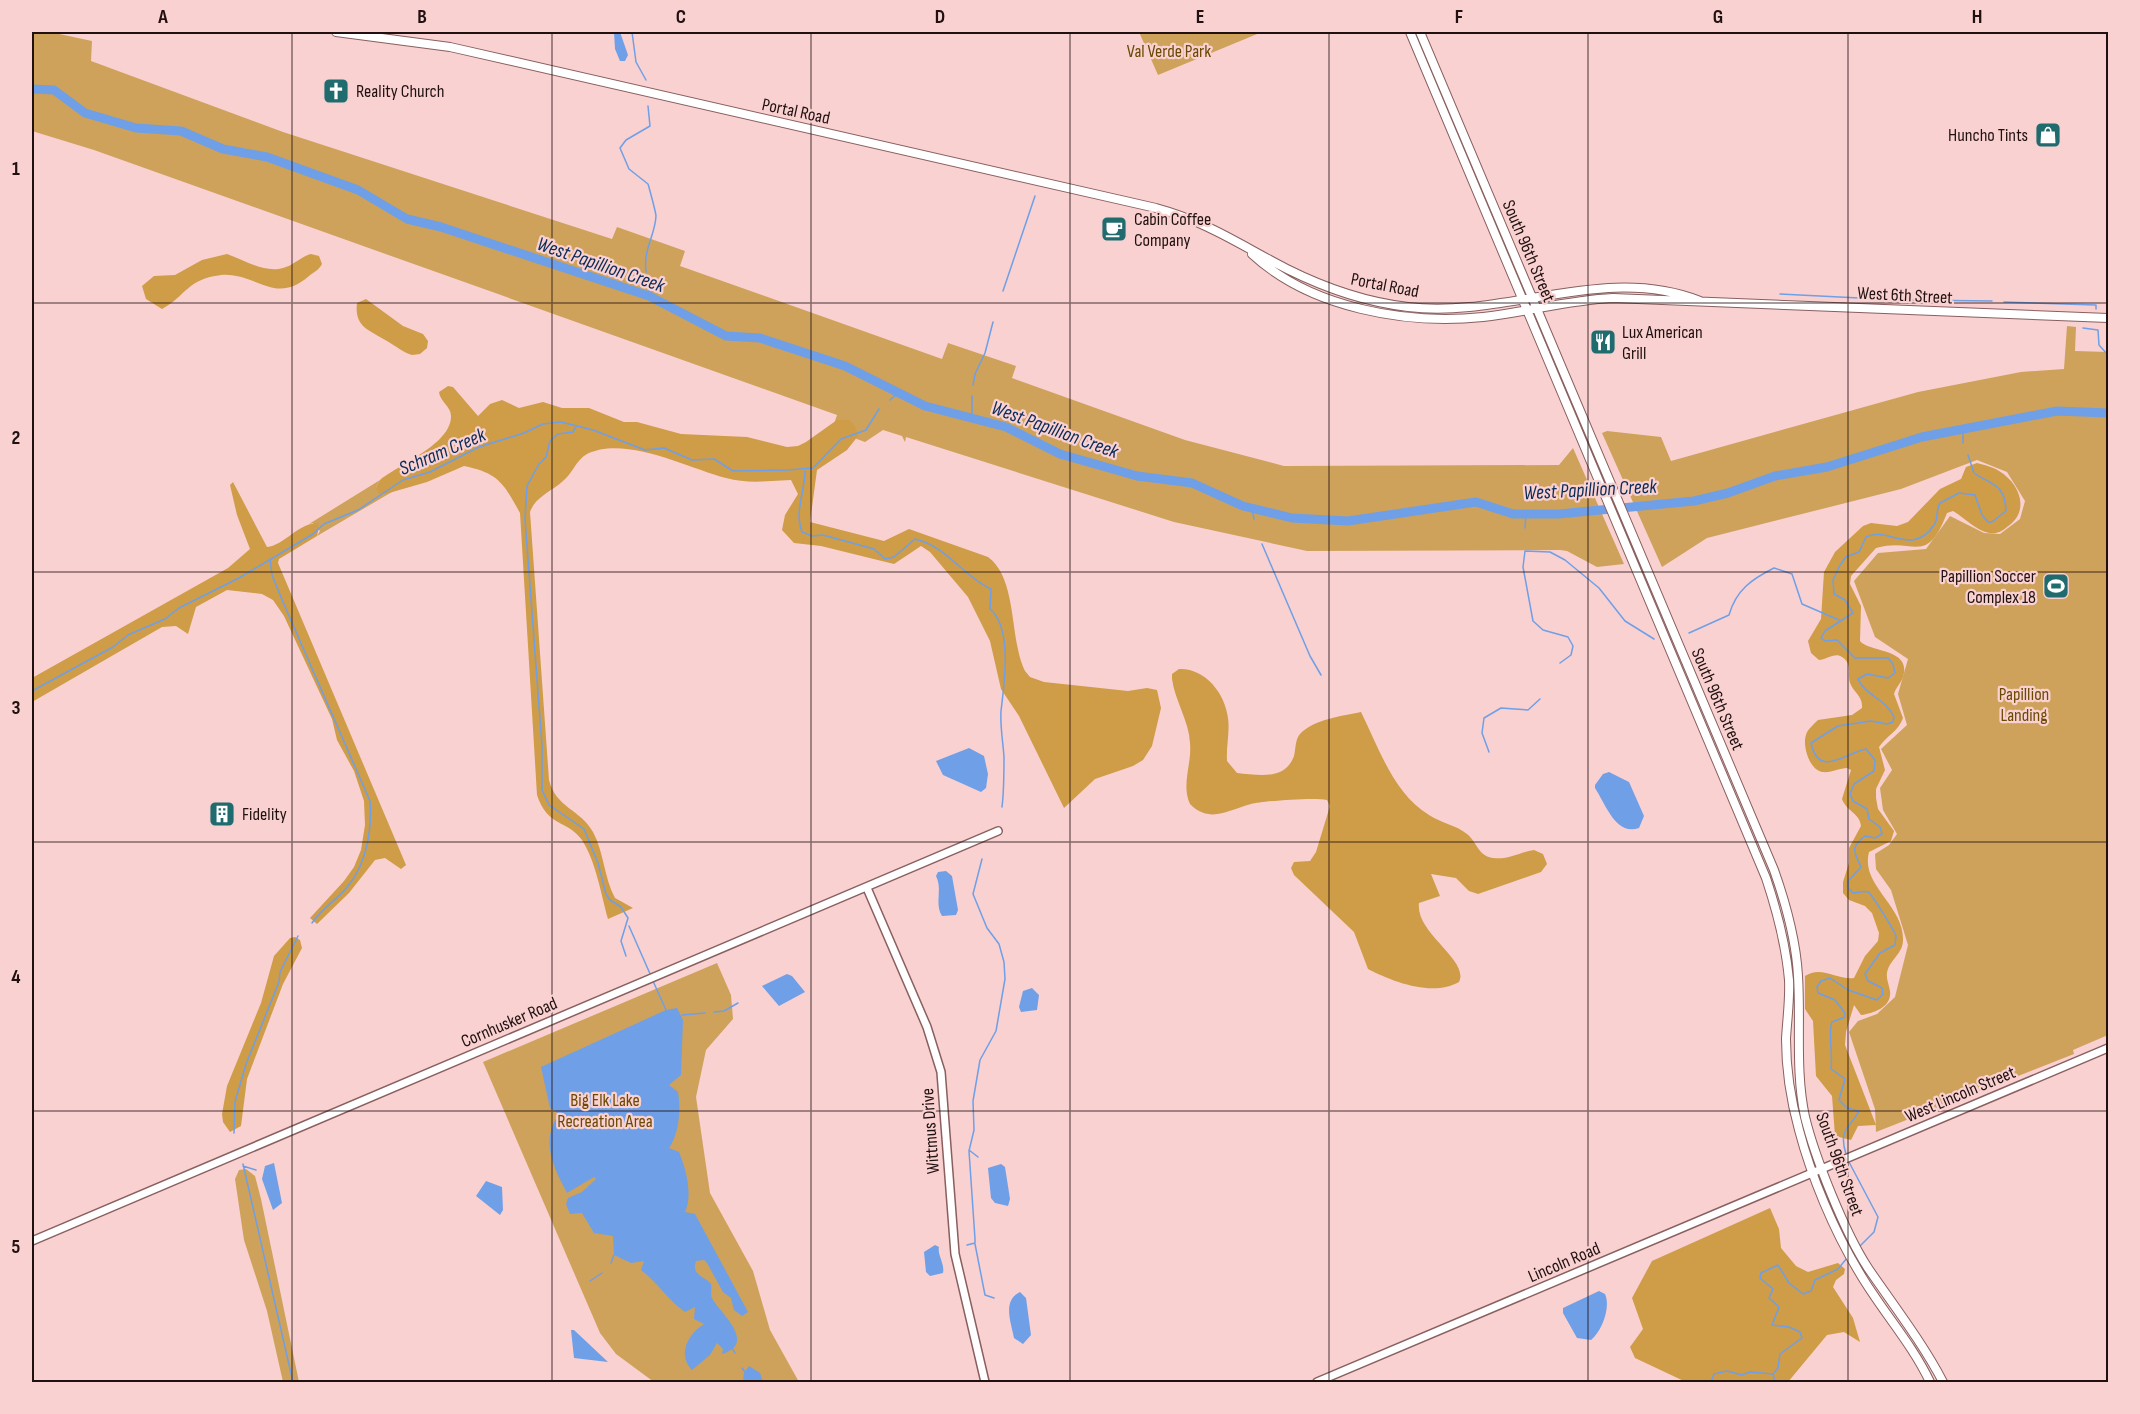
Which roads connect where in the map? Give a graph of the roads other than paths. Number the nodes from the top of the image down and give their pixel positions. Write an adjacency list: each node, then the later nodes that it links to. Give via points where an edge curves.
1 (336, 32): 4 (main road, Portal Road, via 450,46 1156,208 1202,222)
2 (1410, 32): 6 (main road, South 96th Street)
3 (1420, 32): 5 (main road, South 96th Street)
4 (1242, 245): 6 (main road, Portal Road, via 1325,286 1386,304 1452,309); 9 (main road, Portal Road, via 1294,283 1367,310 1444,319)
5 (1533, 297): 6 (main road, Portal Road); 7 (main road, West 6th Street, via 1616,288 1679,294); 8 (main road, South 96th Street)
6 (1523, 300): 9 (main road, South 96th Street)
7 (1700, 301): 8 (main road, West 6th Street, via 1593,299); 10 (main road, West 6th Street)
8 (1536, 307): 9 (main road, West 6th Street); 14 (main road, South 96th Street, via 1787,906 1798,977 1801,1091 1810,1136)
9 (1526, 309): 15 (main road, South 96th Street, via 1766,878 1789,981 1786,1040 1791,1092 1800,1135)
10 (2109, 318)
11 (998, 831): 12 (street, Cornhusker Road)
12 (867, 888): 16 (street, Cornhusker Road); 17 (street, Wittmus Drive, via 927,1027 941,1072 955,1254)
13 (2109, 1048): 14 (street, West Lincoln Street)
14 (1822, 1168): 15 (street, Lincoln Road); 20 (main road, South 96th Street, via 1868,1267 1927,1352)
15 (1814, 1172): 18 (street, Lincoln Road); 19 (main road, South 96th Street, via 1858,1271 1906,1337)
16 (32, 1241)
17 (985, 1383)
18 (1317, 1383)
19 (1930, 1383)
20 (1943, 1383)

